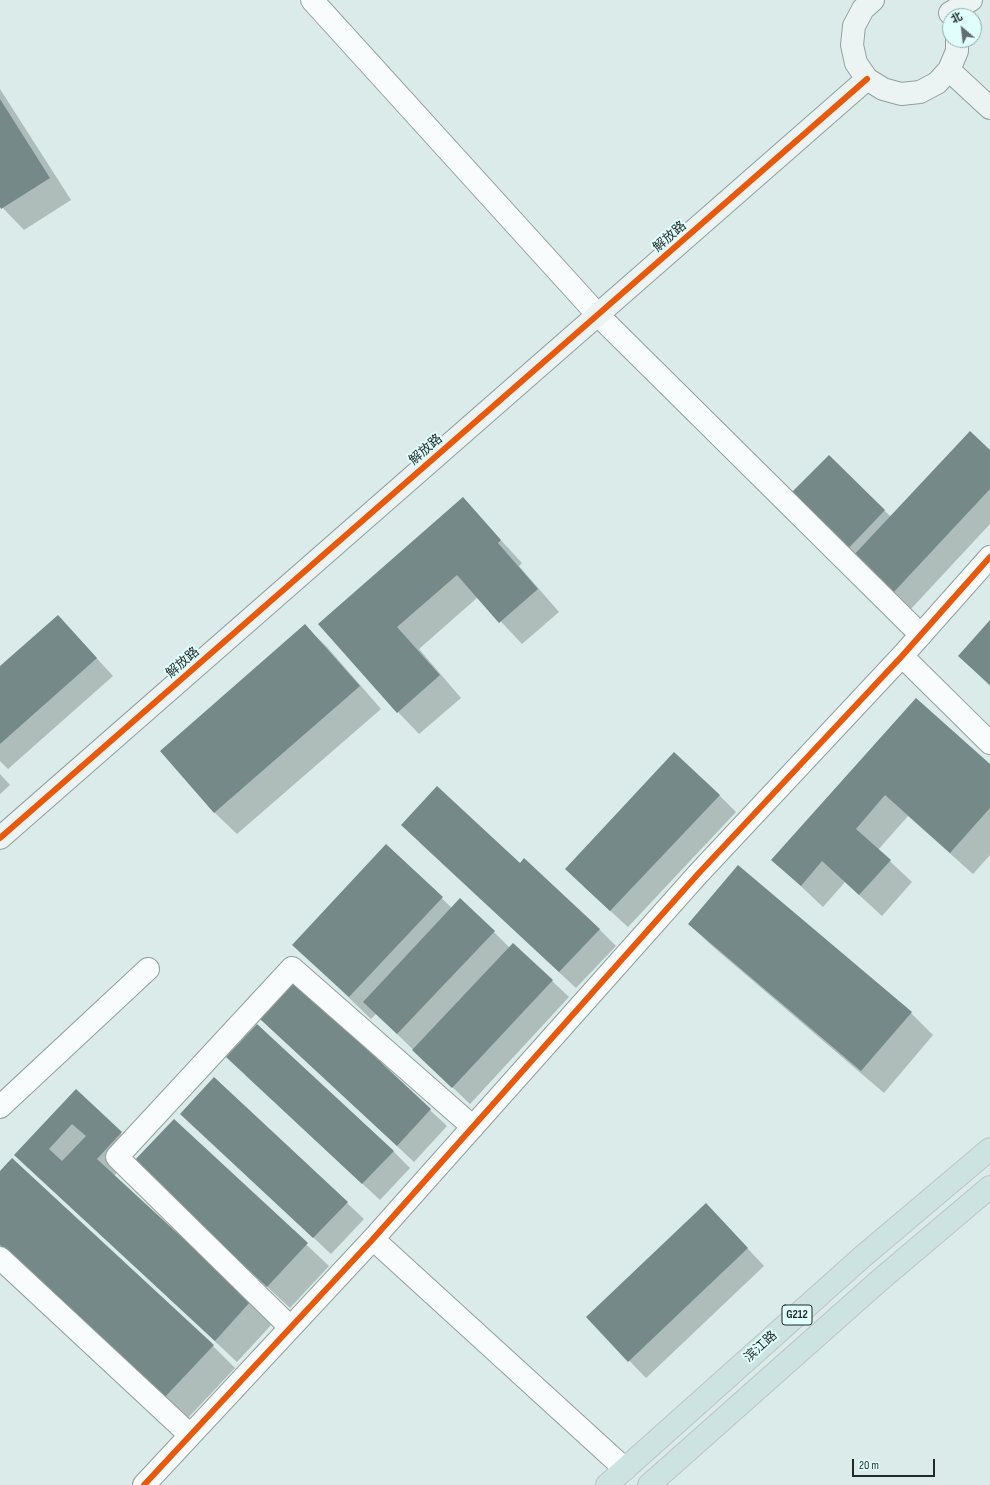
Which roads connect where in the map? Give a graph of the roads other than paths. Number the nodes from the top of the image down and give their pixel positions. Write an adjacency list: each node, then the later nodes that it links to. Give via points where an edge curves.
1 (312, 0): 9 (street)
2 (971, 0): 4 (street)
3 (863, 3): 7 (street, via 854,26 852,45 856,63)
4 (951, 8)
5 (957, 48): 6 (street)
6 (949, 70): 7 (street, via 937,83 920,92 901,94 883,89); 8 (street)
7 (867, 79): 9 (street, 解放路)
8 (990, 108)
9 (598, 315): 11 (street); 14 (street, 解放路)
10 (990, 557): 11 (street)
11 (921, 635): 12 (street)
12 (902, 656): 13 (street); 17 (street, via 693,880)
13 (990, 743)
14 (0, 838)
15 (148, 969): 16 (street)
16 (0, 1107)
17 (473, 1126): 20 (street); 22 (street, via 292,968 117,1157)
18 (990, 1149): 24 (highway, 滨江路 / G212, via 861,1258)
19 (990, 1187): 27 (highway, G212, via 880,1280)
20 (374, 1239): 22 (street); 24 (street)
21 (0, 1258): 23 (street)
22 (290, 1327): 23 (street)
23 (190, 1435): 25 (street)
24 (625, 1469): 26 (highway, 滨江路 / G212)
25 (144, 1485)
26 (607, 1485)
27 (649, 1485)

